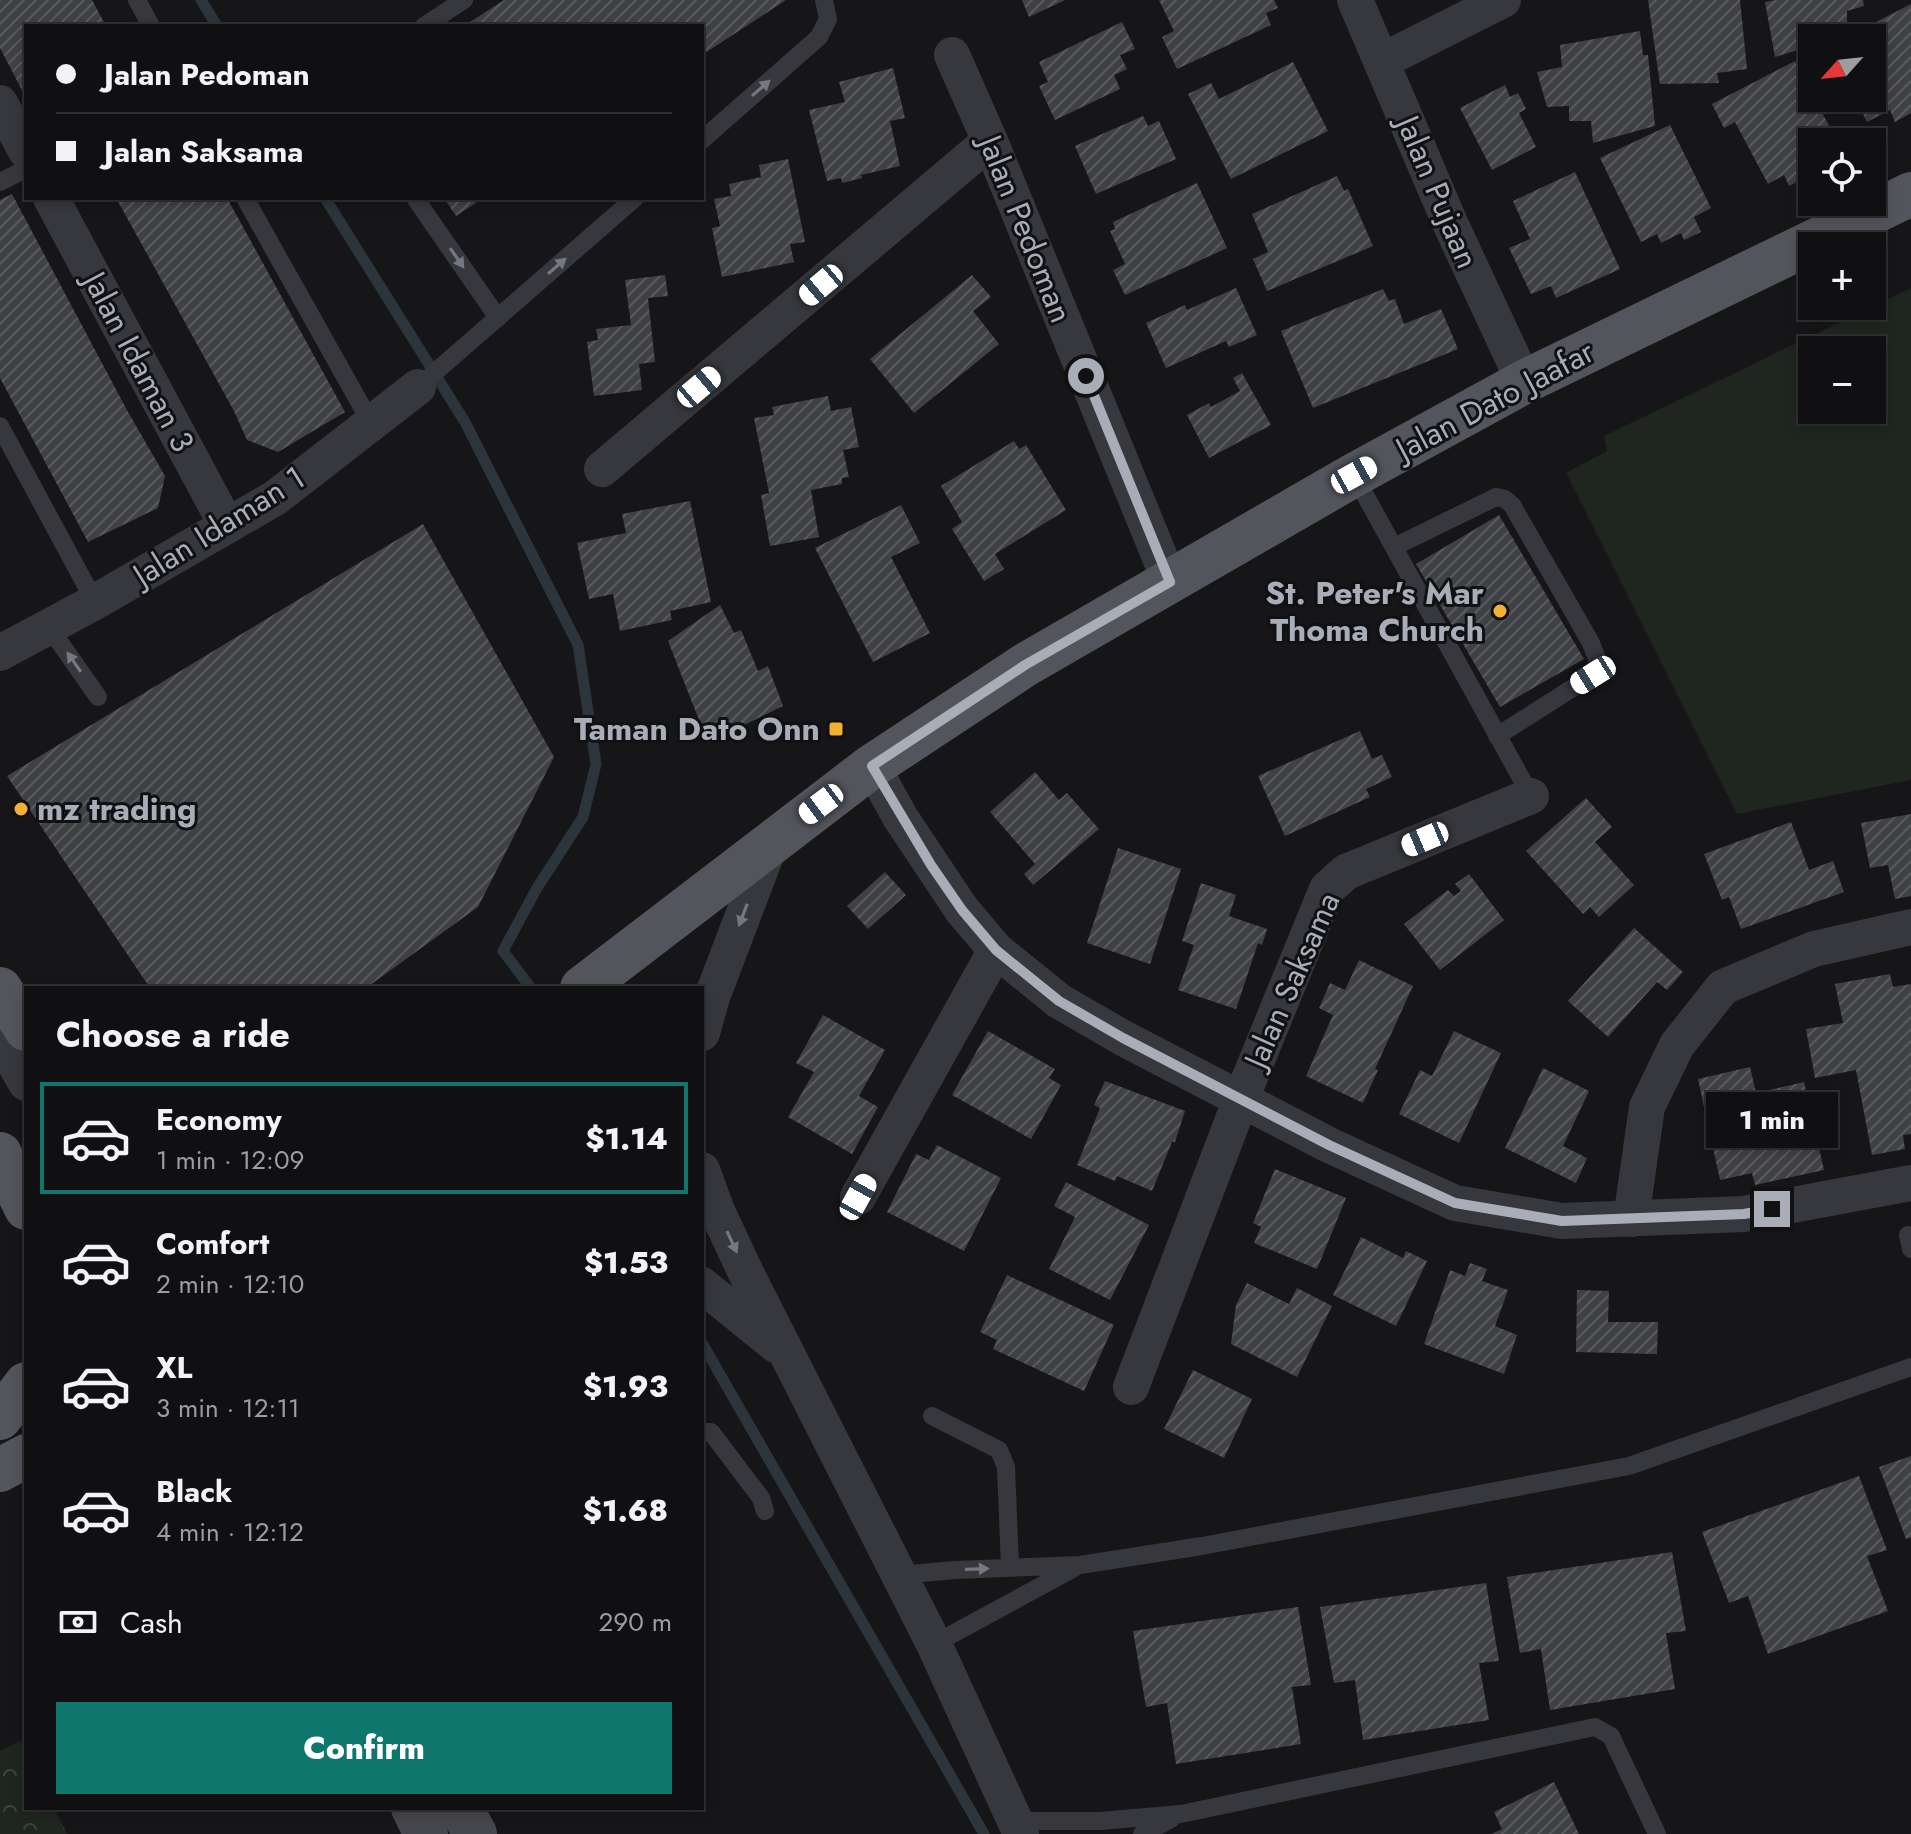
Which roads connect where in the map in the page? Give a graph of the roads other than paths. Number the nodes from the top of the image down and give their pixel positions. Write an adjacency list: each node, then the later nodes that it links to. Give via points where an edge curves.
1 (137, 0): 6 (lane)
2 (464, 0): 7 (lane)
3 (824, 0): 11 (lane, one-way to 3, via 819,37 828,19)
4 (1355, 0): 9 (street, Jalan Pujaan)
5 (1503, 0): 9 (street)
6 (150, 24)
7 (427, 24)
8 (952, 55): 12 (street, Jalan Pedoman)
9 (1382, 61): 22 (street, Jalan Pujaan)
10 (0, 103): 13 (street)
11 (704, 138)
12 (990, 141): 26 (street); 30 (street, Jalan Pedoman)
13 (24, 147)
14 (24, 170): 15 (lane)
15 (0, 182)
16 (1911, 194): 22 (main road, Jalan Dato Jaafar)
17 (52, 200): 28 (street, Jalan Idaman 3)
18 (246, 200): 24 (lane)
19 (416, 200): 21 (lane, one-way to 21)
20 (633, 200): 21 (lane, Jalan Idaman 1, one-way to 20)
21 (498, 318): 23 (lane, Jalan Idaman 1)
22 (1524, 382): 27 (main road, Jalan Dato Jaafar)
23 (418, 387): 24 (street, Jalan Idaman 1)
24 (371, 423): 28 (street, Jalan Idaman 1, via 275,498)
25 (0, 426): 31 (lane)
26 (602, 469)
27 (1354, 475): 29 (lane); 30 (main road, Jalan Dato Jaafar)
28 (227, 526): 31 (street, Jalan Idaman 1)
29 (1394, 547): 35 (lane); 35 (lane, via 1496,497 1505,499 1591,643 1598,661 1593,675)
30 (1170, 582): 36 (main road, Jalan Dato Jaafar, via 1025,665)
31 (95, 602): 32 (street, Jalan Idaman 1)
32 (49, 627): 33 (street, Jalan Idaman 1); 34 (lane, one-way to 32)
33 (0, 653)
34 (98, 697)
35 (1497, 736): 37 (lane)
36 (872, 766): 38 (main road, Jalan Dato Jaafar); 40 (street, Jalan Saksama, via 931,865)
37 (1531, 796): 47 (street, Jalan Saksama, via 1346,872 1327,889)
38 (771, 842): 41 (main road, Jalan Dato Jaafar); 44 (street, one-way to 44)
39 (1911, 927): 55 (street, via 1814,949 1723,987 1677,1045 1647,1107)
40 (996, 950): 47 (street, Jalan Saksama, via 1059,1001); 53 (street)
41 (590, 981)
42 (0, 989): 43 (main road)
43 (24, 1026)
44 (704, 1026)
45 (0, 1038): 46 (street)
46 (24, 1080)
47 (1241, 1099): 55 (street, Jalan Saksama, via 1455,1203 1562,1221); 60 (street, Jalan Saksama)
48 (0, 1135): 51 (street)
49 (0, 1154): 54 (main road)
50 (704, 1175): 57 (street, one-way to 57)
51 (24, 1176)
52 (1911, 1183): 55 (street, Jalan Saksama, via 1744,1214)
53 (858, 1197)
54 (24, 1204)
55 (1631, 1219)
56 (704, 1287): 57 (street)
57 (784, 1351): 73 (street)
58 (1911, 1367): 71 (lane, via 1629,1466)
59 (24, 1387): 62 (main road)
60 (1131, 1387)
61 (932, 1416): 72 (lane, via 999,1450 1006,1467)
62 (0, 1418)
63 (24, 1418): 65 (main road)
64 (704, 1432): 70 (lane, via 711,1432 761,1498)
65 (0, 1440)
66 (24, 1457): 67 (main road)
67 (0, 1470)
68 (24, 1488): 69 (main road)
69 (0, 1497)
70 (765, 1511)
71 (1080, 1565): 72 (lane); 74 (lane)
72 (1010, 1567): 73 (lane, one-way to 72)
73 (899, 1575): 74 (street)
74 (934, 1644): 78 (street)
75 (414, 1810): 80 (main road)
76 (462, 1810): 81 (main road)
77 (1181, 1814): 79 (lane); 82 (lane); 83 (lane, via 1595,1727 1611,1736)
78 (1018, 1827): 79 (lane)
79 (1102, 1828)
80 (426, 1834)
81 (475, 1834)
82 (1142, 1834)
83 (1657, 1834)

